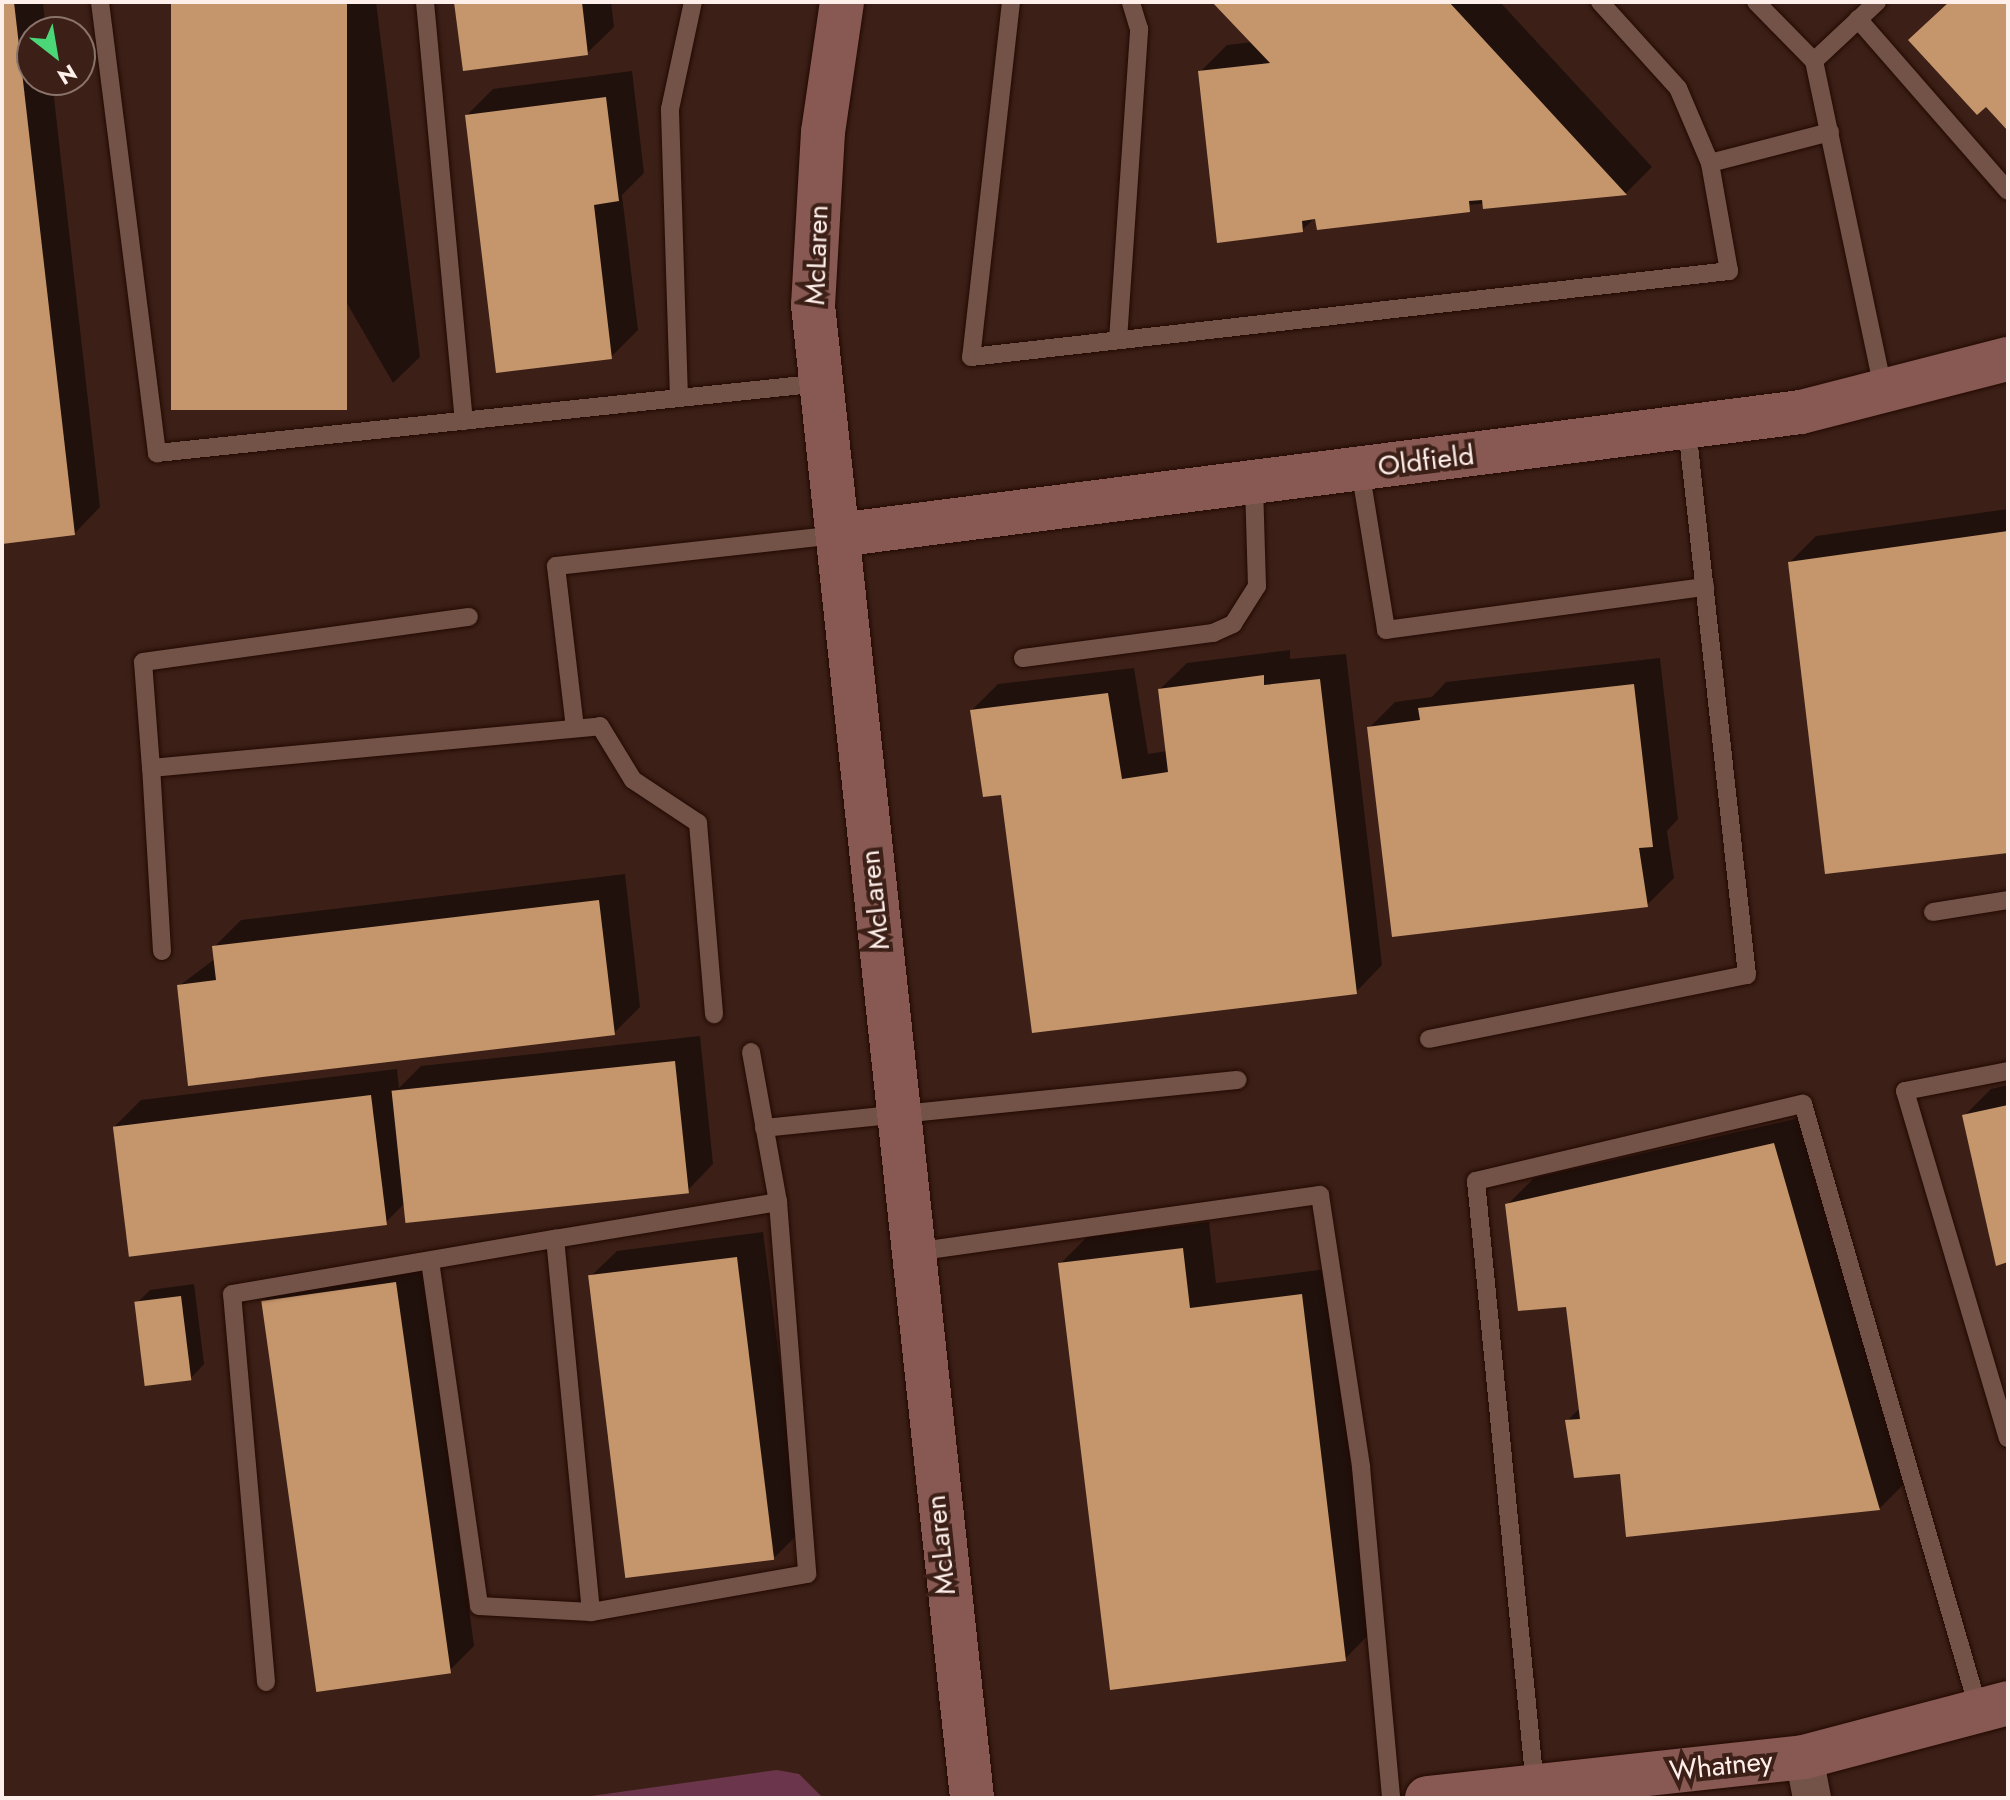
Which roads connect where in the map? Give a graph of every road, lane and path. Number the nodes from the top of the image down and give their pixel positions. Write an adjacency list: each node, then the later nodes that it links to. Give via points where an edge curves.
1 (100, 2): 20 (lane, via 157,453)
2 (425, 2): 20 (lane)
3 (693, 2): 19 (lane, via 670,109)
4 (842, 2): 17 (street, McLaren, via 822,147 813,305)
5 (1011, 2): 15 (lane, via 971,357)
6 (1131, 2): 15 (lane, via 1139,29)
7 (1600, 2): 13 (lane, via 1678,88)
8 (1756, 2): 11 (lane)
9 (1877, 2): 10 (lane)
10 (1858, 19): 11 (lane); 14 (lane)
11 (1814, 61): 12 (lane)
12 (1830, 132): 13 (lane); 18 (lane)
13 (1710, 163): 15 (lane, via 1729,271)
14 (2008, 191)
15 (1118, 340)
16 (2002, 366): 18 (street, Oldfield)
17 (822, 383): 19 (lane); 24 (street, McLaren)
18 (1884, 392): 21 (street, Oldfield)
19 (679, 398): 20 (lane)
20 (464, 421)
21 (1687, 428): 22 (street, Oldfield); 25 (lane)
22 (1360, 469): 23 (street, Oldfield); 25 (lane, via 1386,630)
23 (1254, 483): 24 (street, Oldfield); 27 (lane, via 1257,586 1233,624 1213,633)
24 (838, 535): 28 (lane, via 556,566); 38 (street, McLaren)
25 (1705, 587): 34 (lane, via 1747,975)
26 (469, 617): 29 (lane, via 143,662)
27 (1023, 658)
28 (575, 728): 29 (lane); 33 (lane, via 600,726 633,780 698,823)
29 (151, 768): 32 (lane)
30 (2008, 900): 31 (lane)
31 (1933, 912)
32 (162, 951)
33 (714, 1014)
34 (1429, 1039)
35 (751, 1052): 39 (lane)
36 (2008, 1071): 44 (lane, via 1905,1091)
37 (1238, 1080): 38 (lane)
38 (898, 1115): 39 (lane); 42 (street, McLaren)
39 (764, 1128): 40 (lane)
40 (778, 1202): 41 (lane); 45 (lane, via 807,1574)
41 (555, 1239): 43 (lane); 45 (lane)
42 (911, 1252): 50 (street, McLaren); 51 (lane, via 1320,1195 1361,1467)
43 (430, 1261): 45 (lane, via 479,1606); 46 (lane, via 232,1294)
44 (2008, 1438)
45 (591, 1612)
46 (266, 1682)
47 (1993, 1707): 48 (street, Whatney); 49 (lane, via 1803,1104 1476,1181)
48 (1808, 1777): 49 (street, Whatney)
49 (1535, 1786): 52 (street, Whatney)
50 (972, 1798)
51 (1391, 1798)
52 (1427, 1798)

